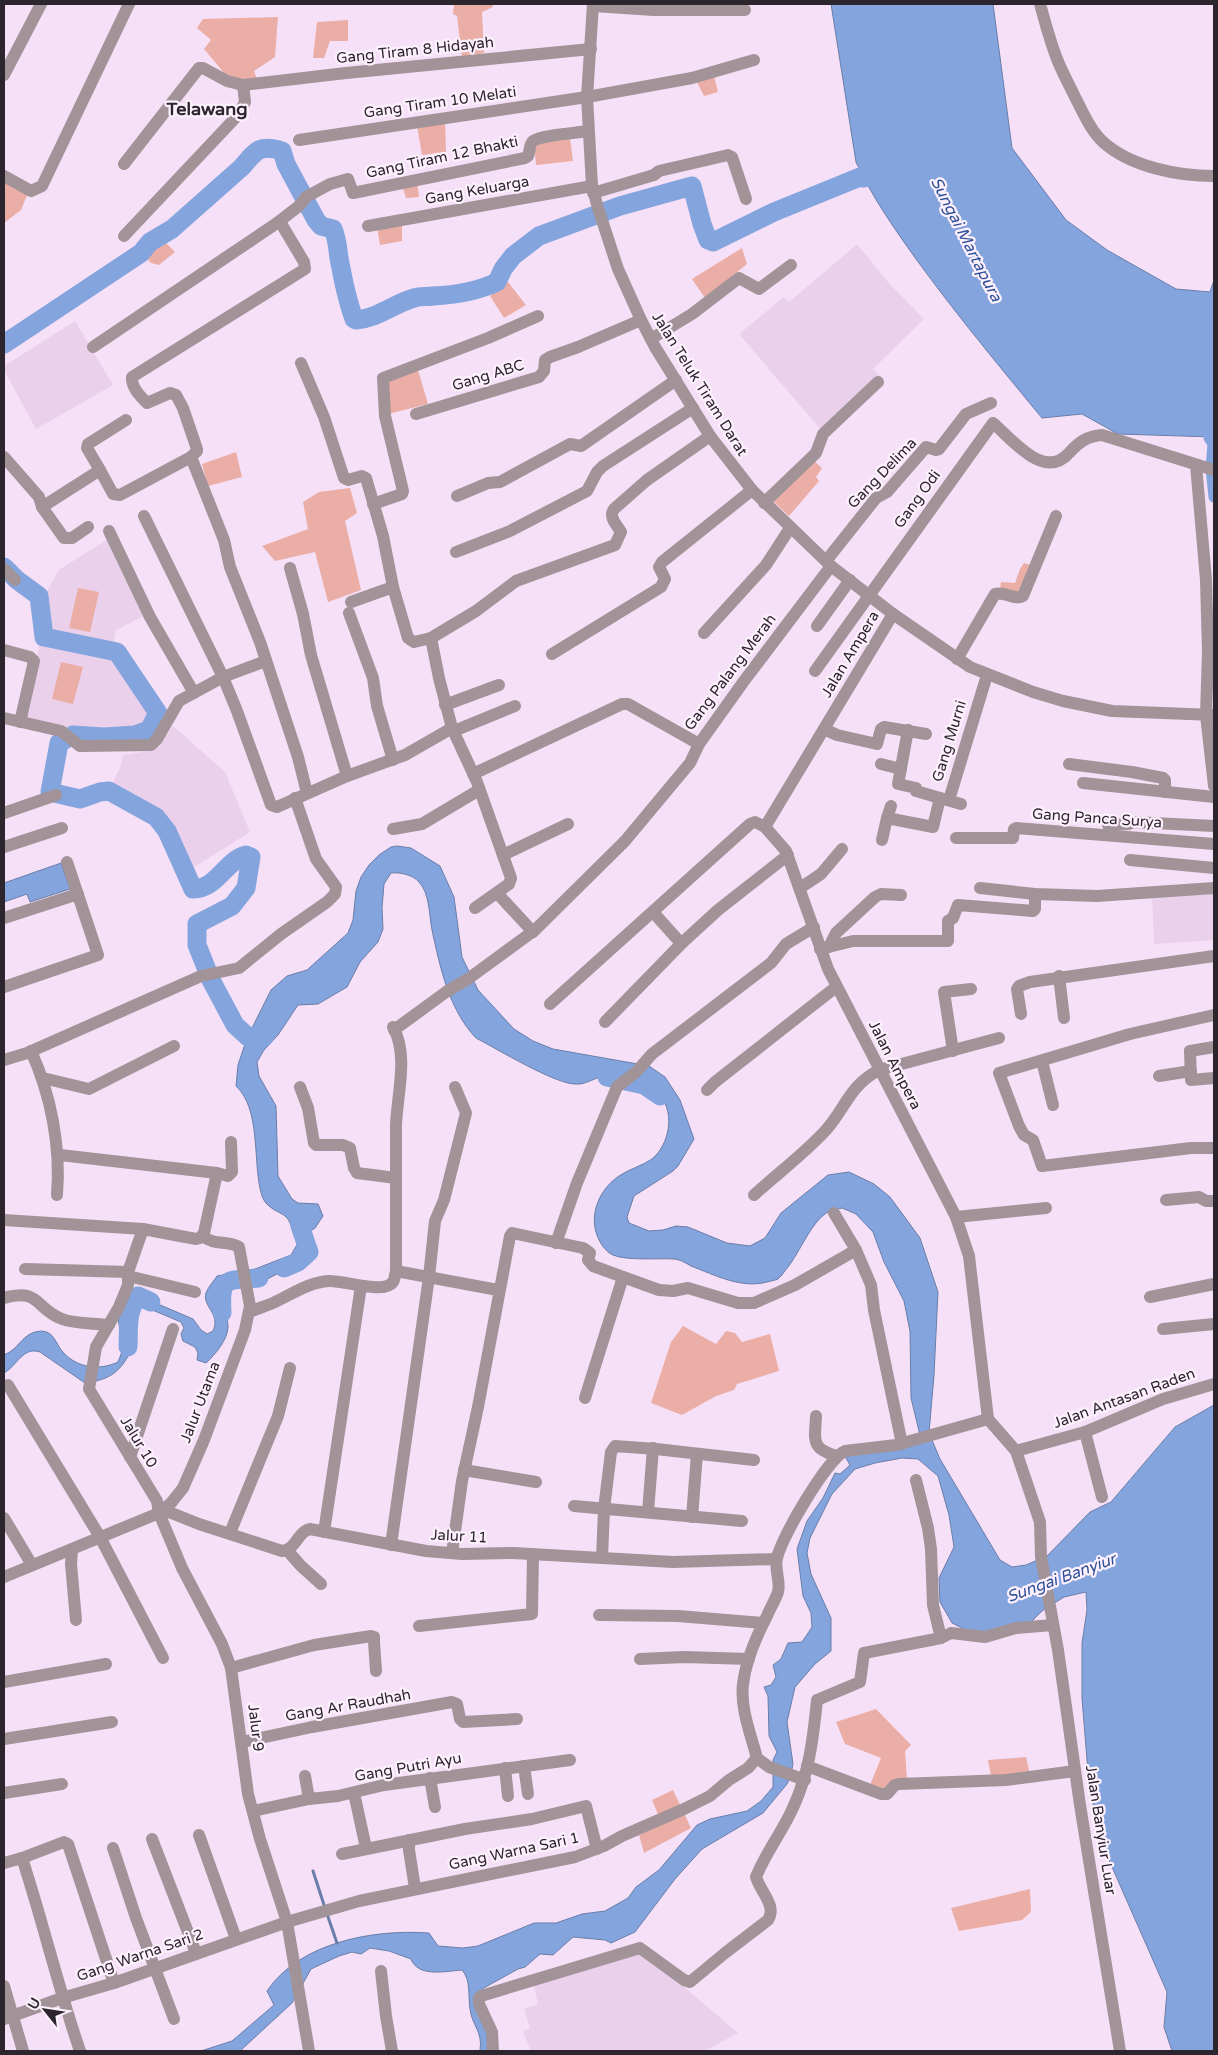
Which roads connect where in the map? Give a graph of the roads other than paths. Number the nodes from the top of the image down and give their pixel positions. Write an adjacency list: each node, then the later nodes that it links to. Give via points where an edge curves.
1 (41, 4): 8 (street)
2 (129, 4): 14 (street, via 42,186 31,191)
3 (1040, 4): 15 (street, via 1057,59 1081,110 1103,142 1140,163 1178,173)
4 (593, 5): 5 (street, via 654,10); 6 (street, Jalan Teluk Tiram Darat)
5 (745, 10)
6 (590, 49): 9 (street, Gang Tiram 8 Hidayah); 10 (street, Jalan Teluk Tiram Darat)
7 (754, 60): 10 (street, Gang Tiram 10 Melati, via 692,78)
8 (4, 75)
9 (243, 85): 13 (street, via 199,68); 20 (street, via 245,102 239,114)
10 (587, 97): 11 (street, Jalan Teluk Tiram Darat); 12 (street, Gang Tiram 10 Melati)
11 (588, 131): 16 (street, Jalan Teluk Tiram Darat); 18 (street, Gang Tiram 12 Bhakti, via 533,141 525,158 353,192 346,178 304,198)
12 (299, 140)
13 (124, 164)
14 (4, 176)
15 (1214, 176)
16 (592, 189): 17 (street, Gang Keluarga, via 728,155 732,157); 19 (street, Gang Keluarga); 23 (street, Jalan Teluk Tiram Darat, via 618,269)
17 (746, 199)
18 (277, 223): 25 (street); 35 (street, via 282,225 304,262 305,270 132,377 135,390 147,403 170,394 176,395 197,449)
19 (368, 226)
20 (124, 236)
21 (792, 265): 24 (street, via 758,289 740,278)
22 (538, 316): 41 (street, via 384,378 385,416 403,491)
23 (640, 320): 24 (street, Jalan Teluk Tiram Darat); 31 (street, Gang ABC, via 550,357 545,360 544,371 539,377)
24 (651, 340): 27 (street, Jalan Teluk Tiram Darat)
25 (93, 347)
26 (301, 363): 41 (street, via 324,417 344,478 366,478)
27 (676, 380): 30 (street, Jalan Teluk Tiram Darat); 39 (street, via 581,446 570,444 500,482 488,483)
28 (878, 382): 40 (street, via 823,434 816,453)
29 (990, 403): 49 (street, Gang Delima, via 966,414 938,450 926,447 887,492 876,498)
30 (694, 408): 33 (street, Jalan Teluk Tiram Darat); 48 (street, via 603,466 587,491 510,531)
31 (416, 414)
32 (126, 420): 37 (street, via 88,444 87,448)
33 (710, 436): 38 (street, Jalan Teluk Tiram Darat); 59 (street, via 646,480 614,508 612,517 621,532 615,545 516,581 476,611)
34 (4, 457): 42 (street, via 38,497)
35 (191, 457): 37 (street, via 120,495 113,494); 63 (street)
36 (1204, 468): 55 (street, Gang Odi, via 1102,435 1084,439 1059,462 1044,463 1035,459 993,422); 71 (street)
37 (100, 470): 42 (street)
38 (752, 490): 40 (street, Jalan Teluk Tiram Darat); 61 (street, via 662,562 659,567 665,579 661,586)
39 (457, 496)
40 (764, 503): 46 (street, Jalan Teluk Tiram Darat)
41 (373, 504): 54 (street)
42 (42, 507): 45 (street, via 64,538 72,538)
43 (144, 516): 66 (street)
44 (1056, 516): 62 (street, via 1023,596 995,594)
45 (88, 527)
46 (790, 528): 49 (street, Jalan Teluk Tiram Darat); 58 (street, via 766,565)
47 (109, 531): 68 (street, via 150,617)
48 (456, 552)
49 (829, 564): 53 (street, Jalan Teluk Tiram Darat); 78 (street, Gang Palang Merah)
50 (290, 568): 84 (street, via 311,655)
51 (4, 569): 52 (street)
52 (15, 580)
53 (850, 580): 55 (street, Jalan Teluk Tiram Darat); 57 (street)
54 (393, 587): 59 (street, via 408,638 414,642); 80 (street, via 350,608 373,678)
55 (868, 595): 56 (street, Jalan Teluk Tiram Darat); 64 (street, Gang Odi)
56 (893, 614): 62 (street, Jalan Teluk Tiram Darat); 74 (street, Jalan Ampera)
57 (817, 626)
58 (704, 633)
59 (431, 638): 69 (street)
60 (4, 650): 73 (street, via 34,661)
61 (552, 654)
62 (957, 659): 65 (street, Jalan Teluk Tiram Darat)
63 (266, 661): 66 (street); 90 (street, via 298,757)
64 (815, 671)
65 (987, 675): 71 (street, Jalan Teluk Tiram Darat, via 1063,701 1112,711); 92 (street, Gang Murni)
66 (223, 677): 68 (street); 90 (street, via 271,805 277,807)
67 (499, 685): 69 (street)
68 (194, 693): 73 (street, via 179,701 158,739 151,745 77,745 61,731)
69 (445, 705): 75 (street)
70 (515, 706): 75 (street)
71 (1210, 715): 86 (street)
72 (4, 718): 73 (street)
73 (20, 722)
74 (824, 729): 79 (street); 98 (street, Jalan Ampera)
75 (453, 730): 80 (street); 83 (street)
76 (908, 730): 77 (street); 79 (street, via 882,728); 82 (street)
77 (926, 734)
78 (699, 744): 83 (street, Gang Palang Merah, via 628,704 622,704); 122 (street, via 690,762 625,841)
79 (878, 755): 82 (street)
80 (393, 760): 84 (street)
81 (1069, 764): 88 (street, via 1163,778)
82 (901, 769): 92 (street, via 898,784)
83 (473, 774): 87 (street)
84 (347, 776): 90 (street)
85 (1083, 783): 88 (street)
86 (1214, 786)
87 (479, 790): 100 (street, via 422,824); 106 (street)
88 (1165, 792): 91 (street)
89 (56, 795): 94 (street)
90 (301, 796): 139 (street, via 316,859 336,888 327,902 239,968 201,976)
91 (1214, 797)
92 (944, 799): 93 (street); 102 (street, Gang Murni, via 933,827 889,812)
93 (961, 804)
94 (4, 812)
95 (568, 824): 106 (street)
96 (1108, 825): 97 (street, via 1133,822)
97 (1214, 826)
98 (765, 827): 107 (street, Jalan Ampera); 119 (street, via 755,822 750,824)
99 (62, 828): 104 (street)
100 (393, 829)
101 (956, 838): 103 (street, Gang Panca Surya, via 1013,838 1016,828)
102 (882, 840)
103 (1214, 844)
104 (4, 848)
105 (842, 849): 111 (street, via 821,874)
106 (503, 855): 114 (street, via 511,882)
107 (788, 855): 111 (street, Jalan Ampera); 123 (street)
108 (1130, 860): 110 (street)
109 (68, 862): 115 (street)
110 (1214, 868)
111 (800, 888): 121 (street, Jalan Ampera)
112 (980, 888): 116 (street)
113 (1214, 888): 116 (street, via 1097,896)
114 (497, 893): 118 (street); 122 (street)
115 (78, 894): 120 (street); 127 (street, via 98,955)
116 (1035, 894): 124 (street, via 1033,911 958,905 953,918 948,921 948,941 853,941)
117 (901, 895): 124 (street, via 881,894 875,897 836,933)
118 (475, 908)
119 (653, 912): 123 (street); 130 (street)
120 (4, 918)
121 (814, 927): 124 (street, Jalan Ampera); 166 (street, via 786,944 771,963 652,1054 617,1087)
122 (533, 932): 155 (street, via 394,1028 399,1042 400,1070)
123 (683, 942): 134 (street)
124 (825, 948): 128 (street, Jalan Ampera)
125 (1214, 956): 126 (street)
126 (1059, 976): 131 (street, via 1019,986); 133 (street)
127 (4, 987)
128 (836, 987): 142 (street, Jalan Ampera); 149 (street)
129 (971, 989): 138 (street, via 944,992)
130 (550, 1004)
131 (1021, 1014)
132 (1214, 1014): 141 (street, via 1130,1034)
133 (1064, 1018)
134 (605, 1022)
135 (999, 1038): 138 (street)
136 (174, 1046): 145 (street, via 89,1089)
137 (1214, 1047): 143 (street, via 1190,1051)
138 (953, 1050): 142 (street)
139 (31, 1051): 140 (street); 145 (street)
140 (4, 1060)
141 (1042, 1061): 150 (street); 152 (street, via 999,1073 1018,1126 1033,1140 1042,1166)
142 (879, 1070): 157 (street, via 856,1086 826,1129); 162 (street, Jalan Ampera)
143 (1191, 1071): 144 (street); 146 (street, via 1191,1080)
144 (1159, 1076)
145 (43, 1078): 156 (street, via 59,1173)
146 (1214, 1078)
147 (300, 1087): 155 (street, via 308,1108 314,1143 350,1148 357,1173)
148 (455, 1087): 171 (street, via 466,1113 444,1200 435,1221)
149 (707, 1090)
150 (1053, 1105)
151 (231, 1142): 154 (street, via 232,1172 228,1176)
152 (1214, 1148)
153 (60, 1155): 154 (street)
154 (217, 1173): 165 (street)
155 (396, 1178): 169 (street)
156 (57, 1195)
157 (754, 1195)
158 (1166, 1200): 159 (street, via 1198,1196 1206,1201)
159 (1214, 1200)
160 (1046, 1208): 162 (street)
161 (834, 1213): 167 (street)
162 (956, 1217): 189 (street, Jalan Ampera, via 969,1256)
163 (4, 1220): 164 (street)
164 (143, 1229): 165 (street, via 196,1239); 170 (street)
165 (202, 1236): 179 (street, Jalur Utama, via 213,1243 239,1247)
166 (556, 1243): 172 (street, via 588,1250 589,1263); 175 (street, via 512,1233)
167 (856, 1250): 172 (street, via 795,1285 754,1303 738,1303 688,1288 659,1290); 191 (street, via 871,1285 876,1319)
168 (25, 1269): 170 (street)
169 (396, 1271): 171 (street); 174 (street, via 394,1281 386,1287)
170 (128, 1274): 176 (street); 181 (street, via 128,1285)
171 (429, 1277): 175 (street); 212 (street)
172 (623, 1277): 187 (street)
173 (1214, 1284): 177 (street)
174 (361, 1286): 179 (street, via 338,1281 316,1283); 209 (street)
175 (498, 1290): 198 (street)
176 (194, 1292)
177 (1150, 1297)
178 (4, 1298): 181 (street, via 24,1294 64,1320)
179 (250, 1312): 205 (street, Jalur Utama, via 204,1440 183,1488)
180 (1214, 1324): 182 (street)
181 (109, 1325): 196 (street, Jalur 10, via 96,1347 89,1389)
182 (1163, 1328)
183 (173, 1329): 196 (street)
184 (290, 1368): 210 (street, via 280,1412)
185 (1214, 1384): 190 (street, Jalan Antasan Raden, via 1163,1399)
186 (8, 1385): 211 (street)
187 (585, 1398)
188 (816, 1416): 195 (street, via 817,1446 821,1452)
189 (988, 1419): 191 (street); 193 (street)
190 (1085, 1432): 193 (street, Jalan Antasan Raden); 201 (street)
191 (906, 1442): 195 (street, via 845,1451)
192 (653, 1448): 194 (street); 203 (street, via 618,1445 613,1449); 204 (street)
193 (1016, 1451): 223 (street, Jalan Banyiur Luar, via 1040,1522 1041,1557)
194 (697, 1454): 197 (street); 206 (street)
195 (836, 1456): 218 (street, via 802,1506)
196 (130, 1457): 205 (street, Jalur 10, via 157,1501)
197 (754, 1460)
198 (464, 1470): 200 (street); 215 (street)
199 (916, 1480): 227 (street, via 928,1528 933,1605)
200 (536, 1482)
201 (1102, 1497)
202 (574, 1506): 203 (street)
203 (604, 1507): 204 (street); 217 (street)
204 (648, 1512): 206 (street)
205 (159, 1513): 210 (street, via 169,1512); 211 (street); 232 (street, Jalur 9)
206 (692, 1517): 208 (street)
207 (4, 1518): 219 (street)
208 (742, 1521)
209 (324, 1532): 212 (street, Jalur 11); 214 (street, Jalur 11, via 306,1530)
210 (230, 1533): 214 (street, via 277,1550)
211 (100, 1537): 213 (street); 228 (street)
212 (391, 1545): 215 (street, Jalur 11)
213 (72, 1549): 219 (street); 224 (street)
214 (287, 1550): 221 (street)
215 (452, 1553): 216 (street, Jalur 11)
216 (532, 1554): 217 (street, Jalur 11); 226 (street, via 532,1614)
217 (602, 1558): 218 (street, Jalur 11, via 672,1562)
218 (776, 1559): 225 (street, via 778,1592)
219 (32, 1565): 220 (street)
220 (4, 1577)
221 (321, 1584)
222 (599, 1615): 225 (street, via 678,1616)
223 (1052, 1619): 227 (street, via 985,1637 951,1633); 244 (street, Jalan Banyiur Luar)
224 (76, 1620)
225 (763, 1623): 230 (street)
226 (419, 1626)
227 (941, 1638): 242 (street, via 863,1654 858,1684 817,1700 812,1751)
228 (162, 1658)
229 (640, 1659): 230 (street)
230 (749, 1659): 239 (street, via 743,1698)
231 (106, 1664): 234 (street)
232 (231, 1668): 233 (street, via 314,1645 371,1636 374,1637); 238 (street, Jalur 9)
233 (376, 1671)
234 (4, 1682)
235 (517, 1719): 238 (street, Gang Ar Raudhah, via 463,1722 456,1703 447,1703)
236 (112, 1722): 237 (street)
237 (4, 1738)
238 (242, 1742): 255 (street, Jalur 9)
239 (757, 1758): 247 (street, via 769,1767); 261 (street, Gang Warna Sari 1, via 710,1796)
240 (570, 1760): 241 (street, Gang Putri Ayu)
241 (524, 1766): 243 (street, Gang Putri Ayu); 251 (street)
242 (807, 1766): 244 (street, via 881,1794 887,1794 899,1784 1006,1780); 247 (street)
243 (505, 1768): 246 (street, Gang Putri Ayu); 252 (street)
244 (1076, 1771): 281 (street, Jalan Banyiur Luar)
245 (306, 1776): 253 (street)
246 (430, 1778): 249 (street, Gang Putri Ayu); 254 (street)
247 (804, 1780): 280 (street, via 780,1835 756,1877 759,1888 771,1904 772,1914 768,1920 690,1982 640,1948 481,1996 479,2004 492,2032)
248 (62, 1784): 250 (street)
249 (354, 1793): 253 (street, Gang Putri Ayu); 260 (street)
250 (4, 1794)
251 (528, 1794)
252 (508, 1796)
253 (309, 1799): 255 (street, Gang Putri Ayu)
254 (435, 1807)
255 (253, 1811): 266 (street, Jalur 9)
256 (199, 1835): 267 (street)
257 (152, 1840): 268 (street)
258 (410, 1840): 260 (street); 261 (street, via 532,1819 586,1806); 265 (street)
259 (113, 1848): 269 (street)
260 (366, 1848): 262 (street)
261 (597, 1849): 265 (street, Gang Warna Sari 1, via 503,1873)
262 (342, 1854)
263 (22, 1858): 264 (street); 271 (street, via 64,1842 68,1844); 273 (street)
264 (4, 1864)
265 (415, 1888): 266 (street, Gang Warna Sari 1)
266 (287, 1922): 267 (street, Gang Warna Sari 2); 278 (street, Jalur 9)
267 (236, 1939): 268 (street, Gang Warna Sari 2)
268 (196, 1953): 269 (street, Gang Warna Sari 2)
269 (156, 1967): 271 (street, Gang Warna Sari 2); 275 (street)
270 (382, 1971): 279 (street)
271 (114, 1983): 273 (street, Gang Warna Sari 2)
272 (4, 1986): 274 (street)
273 (62, 1998): 274 (street, Gang Warna Sari 2); 277 (street)
274 (8, 2018): 276 (street)
275 (174, 2019)
276 (23, 2051)
277 (80, 2051)
278 (309, 2051)
279 (392, 2051)
280 (493, 2051)
281 (1120, 2051)

